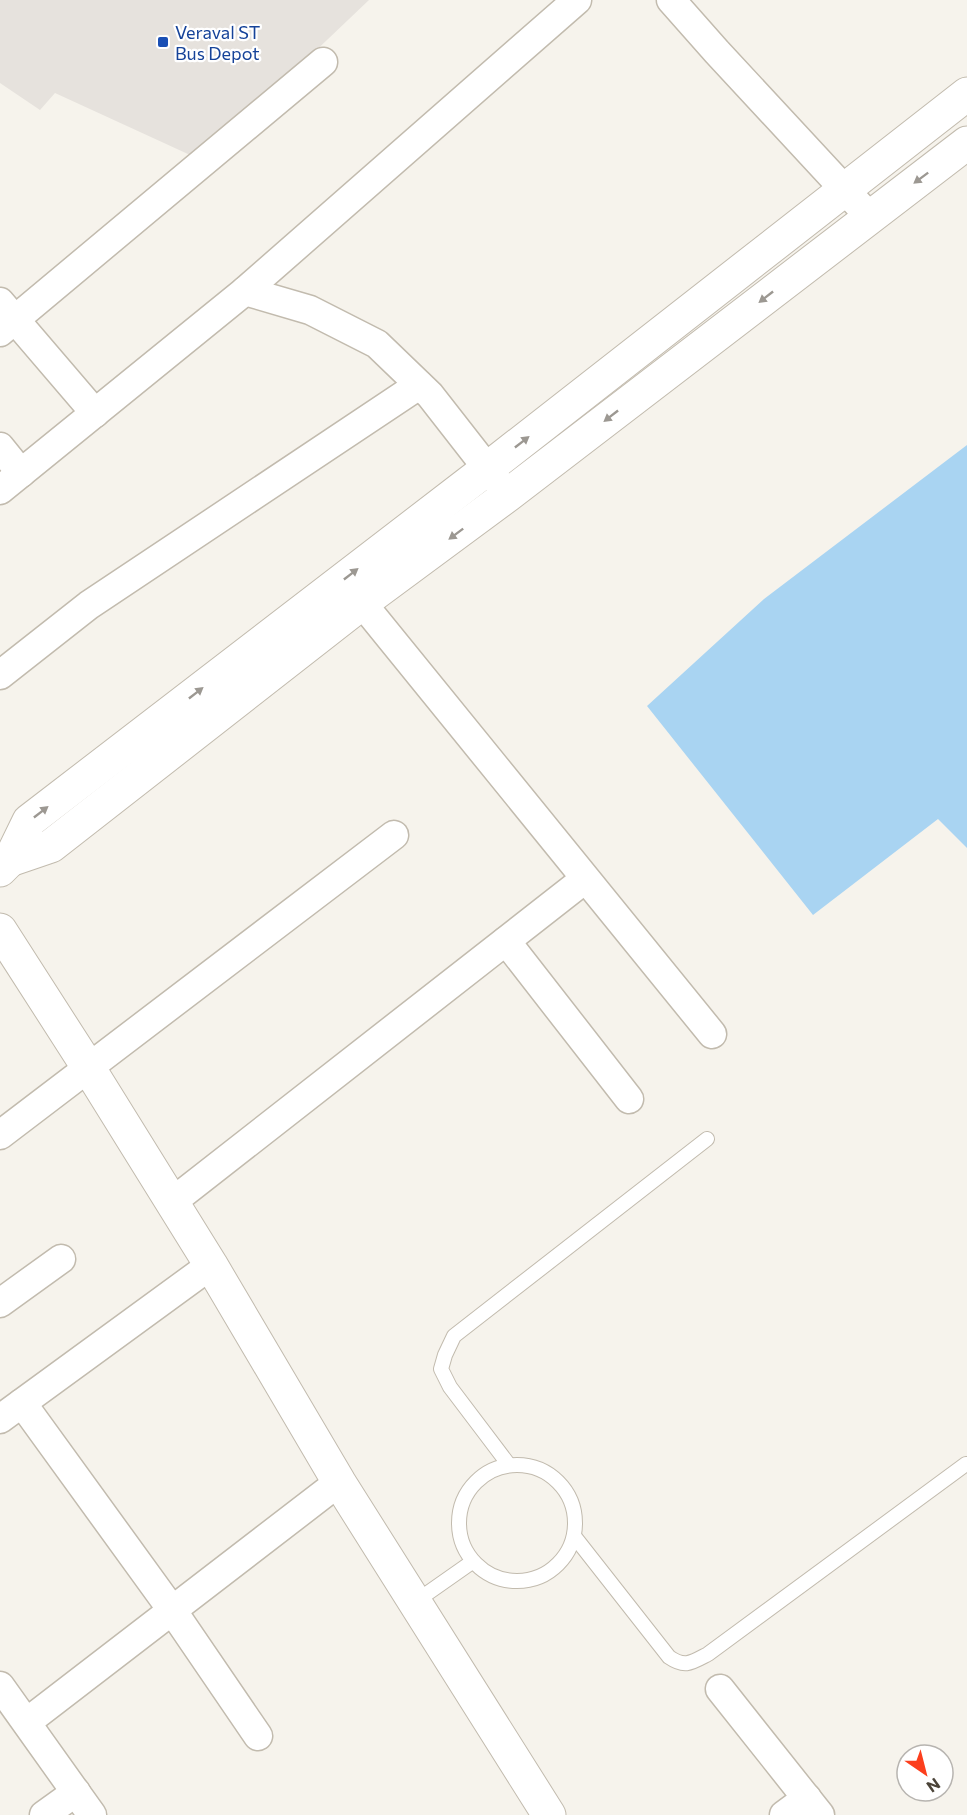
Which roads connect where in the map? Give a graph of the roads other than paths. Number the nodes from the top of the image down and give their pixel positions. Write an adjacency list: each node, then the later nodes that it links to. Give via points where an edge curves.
1 (577, 0): 8 (street)
2 (671, 0): 6 (street)
3 (323, 62): 9 (street)
4 (967, 94): 6 (street)
5 (967, 142): 7 (street, one-way to 7)
6 (845, 190): 7 (street); 13 (street, one-way to 6)
7 (870, 217): 15 (street, one-way to 15)
8 (245, 291): 10 (street, via 310,310 377,344); 11 (street)
9 (5, 318): 11 (street)
10 (419, 385): 13 (street); 17 (street, via 89,605)
11 (94, 413): 14 (street)
12 (0, 447): 14 (street)
13 (487, 469): 15 (street); 19 (street, one-way to 13, via 29,821)
14 (10, 481)
15 (508, 495): 16 (street, one-way to 16)
16 (362, 603): 19 (street, via 51,846); 20 (street)
17 (0, 675)
18 (394, 835): 24 (street)
19 (5, 865)
20 (585, 879): 22 (street); 23 (street)
21 (0, 930): 24 (street)
22 (506, 941): 25 (street); 28 (street)
23 (712, 1034)
24 (88, 1067): 26 (street); 28 (street)
25 (629, 1099)
26 (0, 1135)
27 (707, 1139): 34 (lane, via 454,1336 441,1369 450,1387)
28 (172, 1202): 30 (street)
29 (61, 1258): 31 (street)
30 (211, 1265): 32 (street); 35 (street)
31 (2, 1298)
32 (11, 1411): 39 (street)
33 (966, 1464): 36 (lane, via 690,1664 669,1657)
34 (509, 1465): 36 (lane, via 541,1469 566,1490 576,1520); 37 (lane, via 477,1480 466,1494 459,1529)
35 (339, 1482): 38 (street); 39 (street)
36 (574, 1536): 37 (lane, via 568,1553 556,1568 522,1582 504,1581)
37 (472, 1562): 38 (lane)
38 (415, 1602): 48 (street)
39 (172, 1610): 42 (street); 43 (street)
40 (0, 1686): 42 (street)
41 (720, 1689): 45 (street)
42 (27, 1722): 44 (street)
43 (258, 1736)
44 (76, 1792): 46 (street); 47 (street)
45 (814, 1807): 49 (street)
46 (44, 1815)
47 (92, 1815)
48 (549, 1815)
49 (784, 1815)

